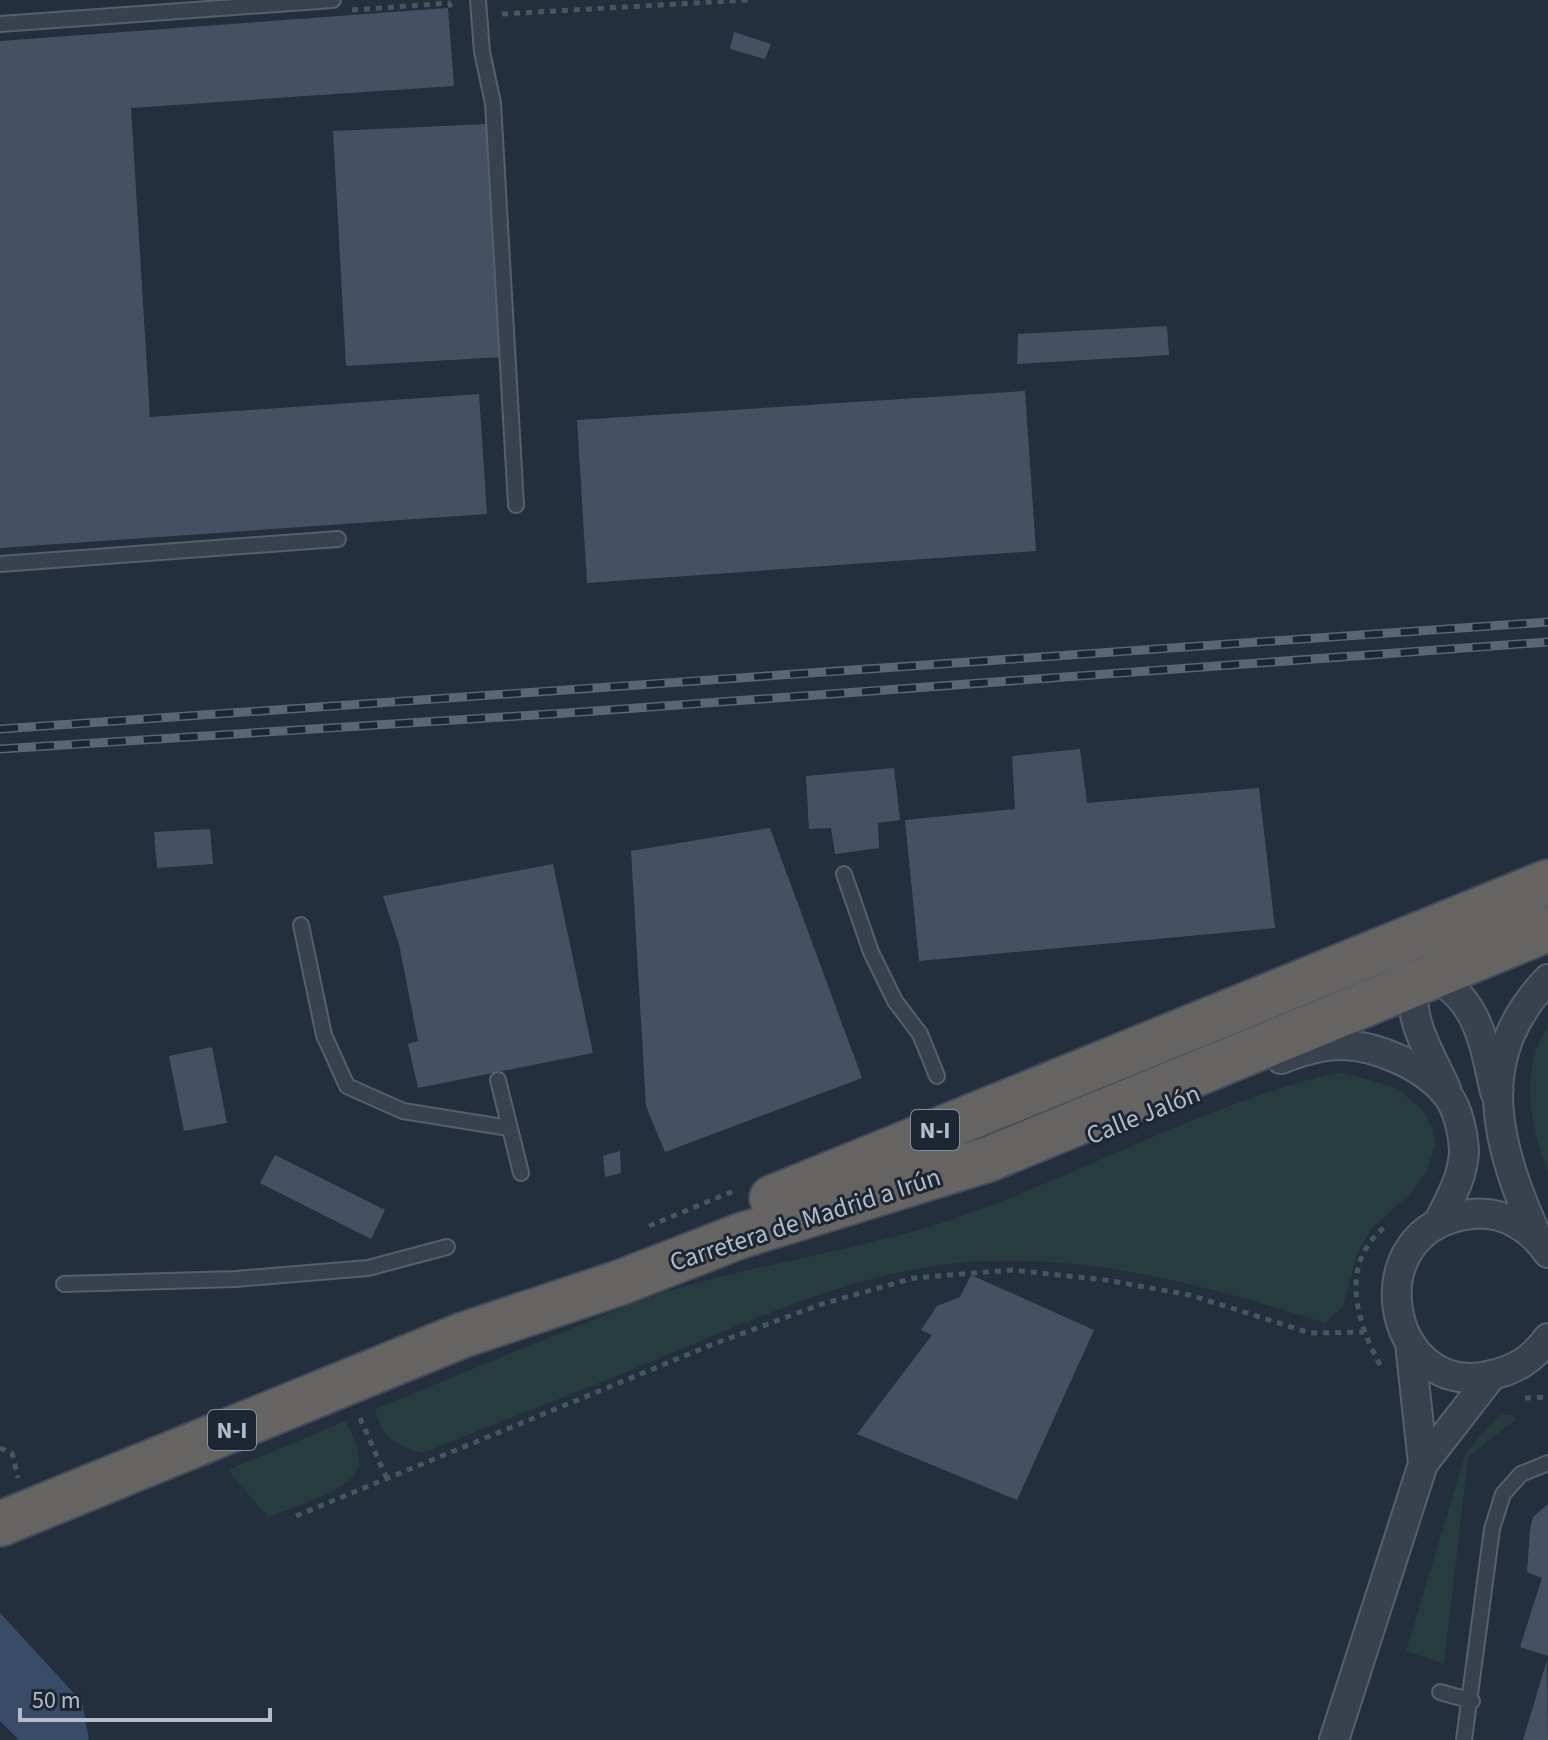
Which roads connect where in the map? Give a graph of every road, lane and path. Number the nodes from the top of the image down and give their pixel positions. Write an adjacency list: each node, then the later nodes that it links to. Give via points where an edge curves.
1 (333, 0): 5 (lane)
2 (748, 0): 4 (path)
3 (449, 3): 4 (path, via 454,13)
4 (478, 7): 6 (lane, via 493,103)
5 (0, 24)
6 (516, 505)
7 (338, 539): 8 (lane)
8 (0, 564)
9 (844, 874): 16 (lane, via 871,952 895,1001 920,1034)
10 (1548, 882): 14 (highway, N-I)
11 (1548, 901): 14 (street, via 1457,939)
12 (301, 925): 20 (lane, via 324,1035 347,1086 403,1111)
13 (1548, 929): 14 (highway, N-I)
14 (1419, 968): 18 (street, via 1468,1004 1477,1019); 19 (street, via 1418,1028); 22 (highway, Carretera de Madrid a Irún, via 989,1159); 28 (highway, Carretera de Madrid a Irún / N-I, via 967,1117 569,1283)
15 (1548, 979): 18 (street, via 1508,1039)
16 (937, 1076)
17 (498, 1080): 20 (lane)
18 (1495, 1092): 24 (street, via 1516,1188)
19 (1449, 1097): 22 (street, Calle Jalón, via 1419,1072 1385,1054 1339,1045 1301,1051 955,1190 883,1211); 23 (street, via 1461,1126 1463,1162)
20 (509, 1128): 21 (lane)
21 (521, 1173)
22 (829, 1207): 28 (highway, Carretera de Madrid a Irún)
23 (1438, 1223): 24 (street, via 1457,1215 1503,1217); 30 (street, via 1409,1249 1396,1283 1400,1323)
24 (1543, 1246)
25 (447, 1247): 26 (lane, via 368,1268 236,1279)
26 (64, 1284)
27 (1364, 1332): 36 (path, via 1310,1333 1190,1295 1106,1280 1012,1270 914,1278 822,1304 711,1345)
28 (463, 1335): 38 (highway, Carretera de Madrid a Irún / N-I)
29 (1548, 1338): 32 (street, via 1538,1352)
30 (1410, 1343): 32 (street, via 1436,1367 1459,1376); 35 (street)
31 (1548, 1372): 32 (street)
32 (1500, 1374): 35 (street)
33 (357, 1410): 36 (path)
34 (1548, 1463): 40 (lane, via 1521,1474 1503,1494 1492,1529)
35 (1423, 1464): 41 (street)
36 (387, 1479): 37 (path)
37 (296, 1516)
38 (0, 1524)
39 (1440, 1692): 40 (lane)
40 (1472, 1701): 42 (lane)
41 (1334, 1740)
42 (1464, 1740)

